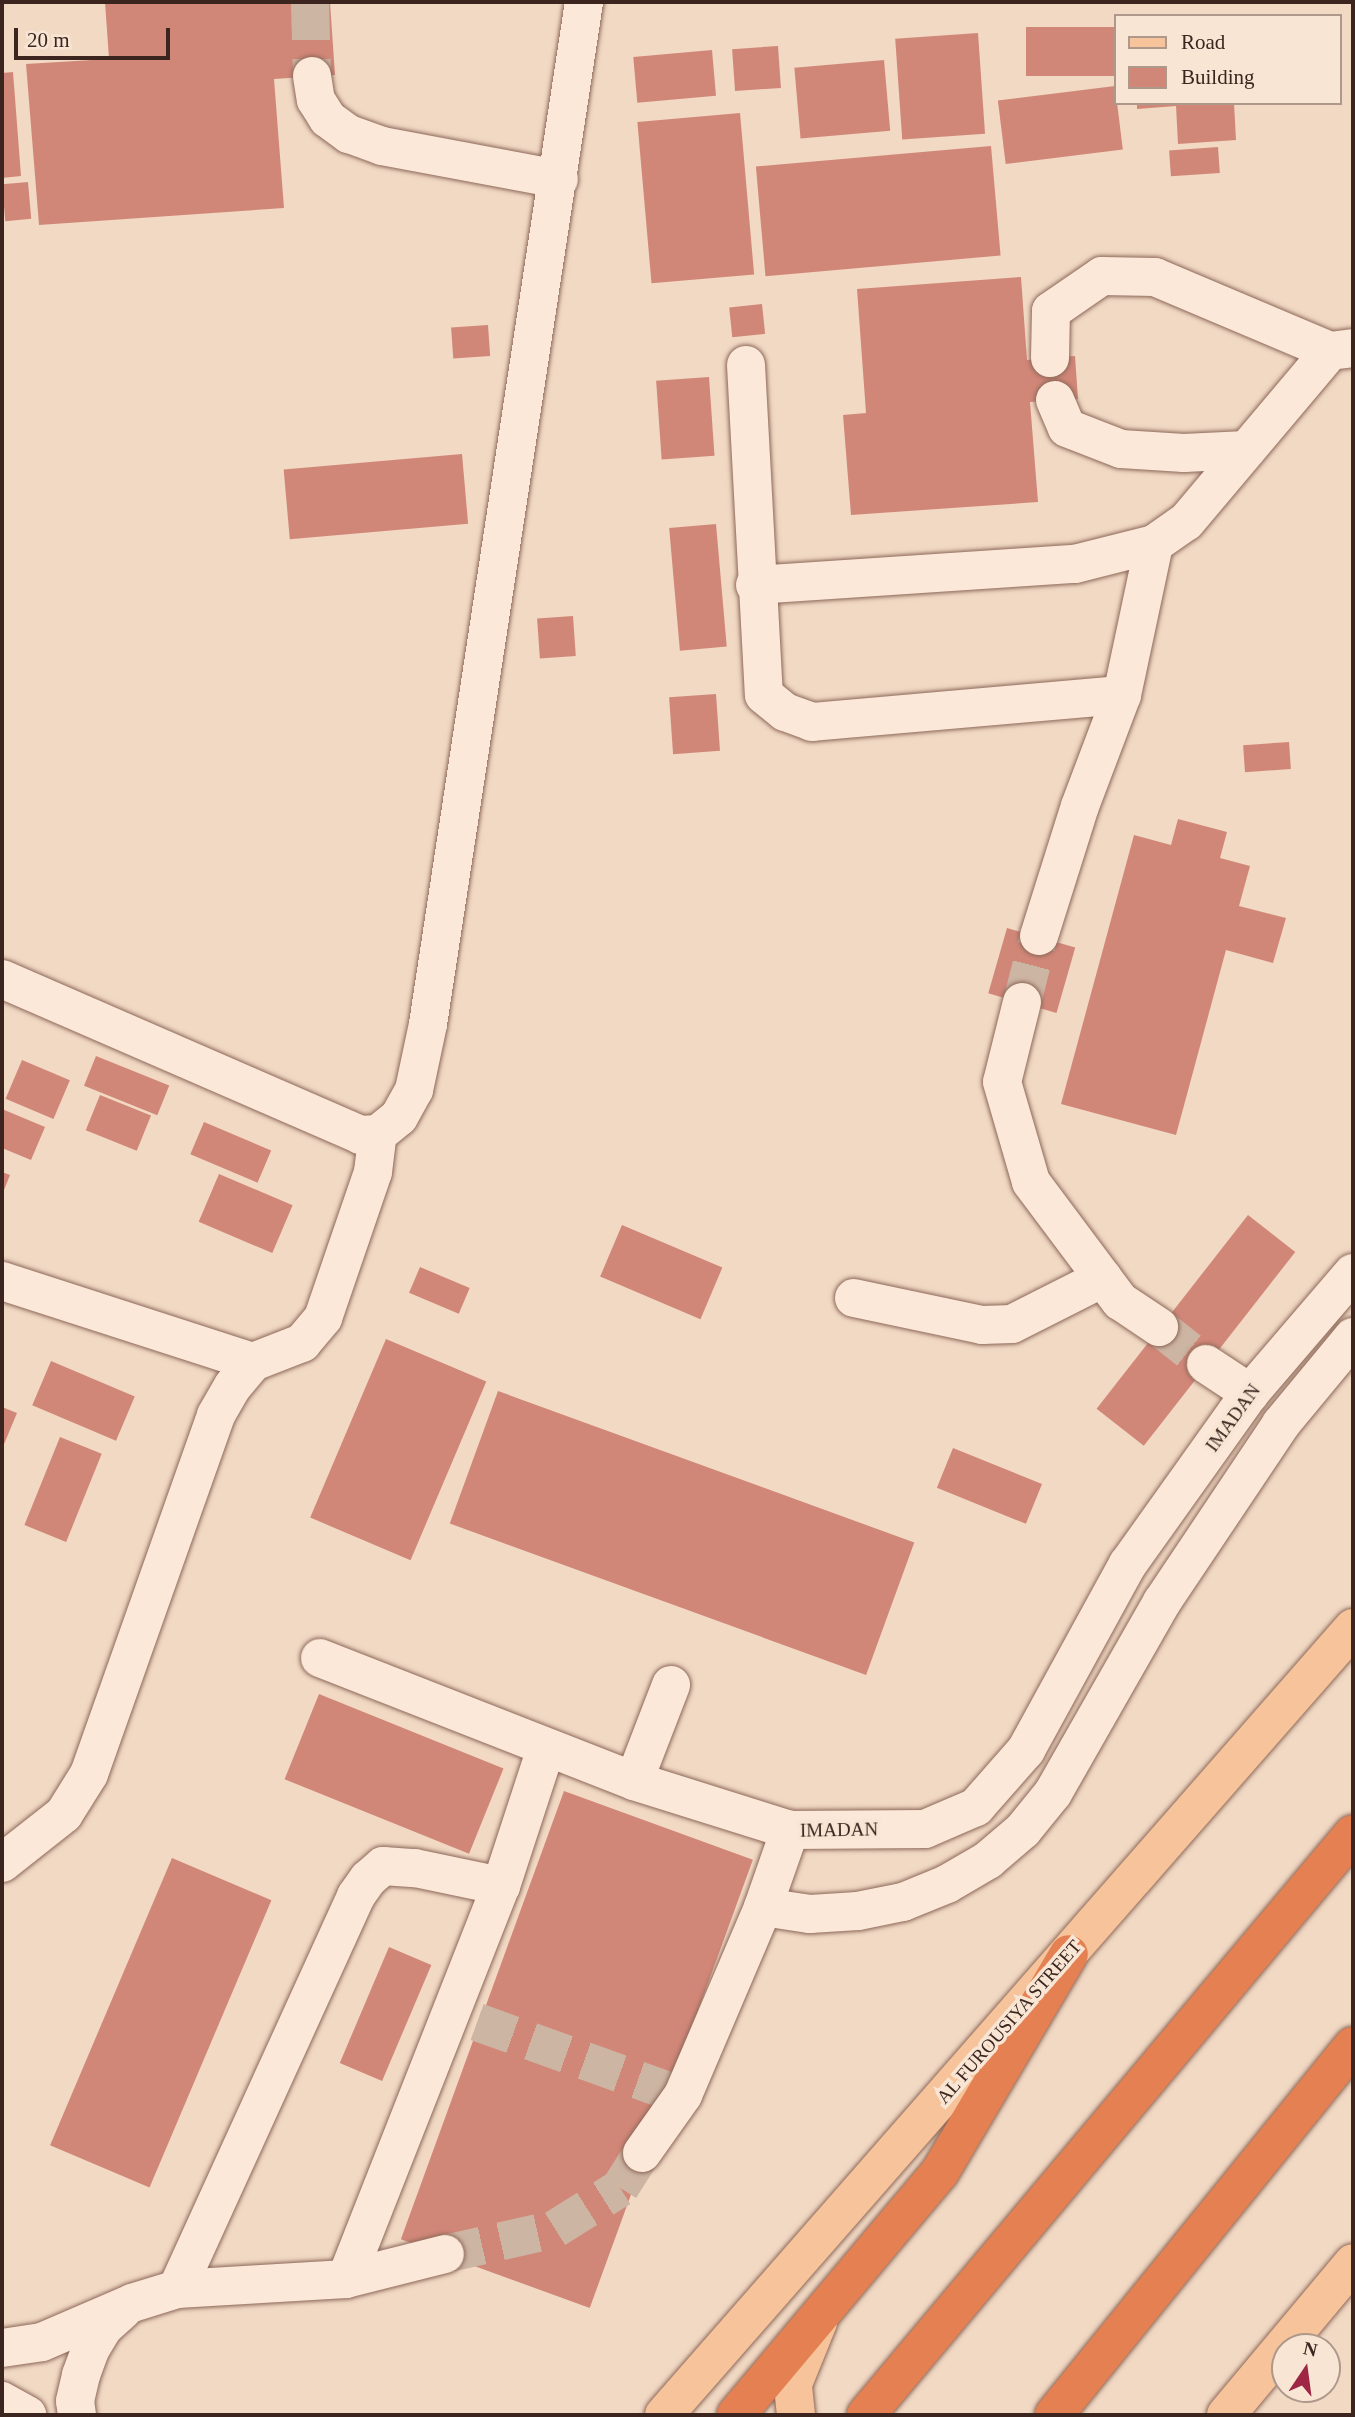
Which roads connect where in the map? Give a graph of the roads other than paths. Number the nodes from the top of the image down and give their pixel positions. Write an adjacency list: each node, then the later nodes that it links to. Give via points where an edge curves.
1 (584, 2): 3 (street)
2 (312, 76): 3 (street, via 316,100 328,119 349,134 383,146)
3 (559, 179): 15 (street, via 428,1024 414,1090 399,1117)
4 (1342, 350): 5 (street, via 1155,277 1102,276 1051,311); 8 (street)
5 (1050, 358)
6 (746, 365): 10 (street)
7 (1055, 400): 8 (street, via 1067,428 1121,449)
8 (1246, 450): 9 (street, via 1186,522)
9 (1154, 544): 10 (street, via 1075,564); 11 (street)
10 (755, 585): 11 (street, via 764,695 785,712 812,722)
11 (1122, 695): 12 (street, via 1080,806)
12 (1040, 936)
13 (2, 979): 15 (street, via 360,1135)
14 (1023, 1002): 17 (street, via 1002,1082 1031,1182)
15 (378, 1134): 22 (street, via 373,1172 323,1318 302,1343)
16 (1353, 1273): 24 (street, IMADAN)
17 (1102, 1278): 19 (street, via 1012,1324 982,1325); 20 (street, via 1120,1301)
18 (2, 1281): 22 (street)
19 (854, 1298)
20 (1159, 1327)
21 (1353, 1337): 34 (street, via 1281,1424 1162,1602 1053,1793 1023,1830 978,1866 903,1902 810,1914)
22 (253, 1362): 32 (street, via 216,1415 89,1774 64,1814)
23 (1206, 1364): 24 (street)
24 (1250, 1393): 30 (street, IMADAN, via 1128,1564 1026,1750 975,1807 926,1829)
25 (1353, 1628): 35 (main road, AL FUROUSIYA STREET)
26 (320, 1657): 28 (street)
27 (671, 1685): 29 (street)
28 (546, 1748): 29 (street); 33 (street)
29 (634, 1781): 30 (street)
30 (790, 1830): 34 (street, IMADAN)
31 (1353, 1834): 51 (highway)
32 (2, 1863)
33 (501, 1886): 40 (street, via 464,2017); 41 (street, via 383,1866 368,1879 356,1896)
34 (763, 1907): 37 (street, IMADAN)
35 (1069, 1954): 43 (highway, via 940,2172); 48 (main road, AL FUROUSIYA STREET)
36 (1353, 2046): 52 (highway)
37 (642, 2153)
38 (445, 2254): 40 (street)
39 (1353, 2263): 53 (main road)
40 (346, 2279): 41 (street)
41 (177, 2289): 42 (street)
42 (132, 2303): 44 (street, via 42,2342); 47 (street, via 103,2328 90,2350 80,2375)
43 (822, 2310): 49 (highway); 50 (main road, via 793,2384)
44 (2, 2348)
45 (2, 2401): 46 (street)
46 (27, 2415)
47 (77, 2415)
48 (664, 2415)
49 (736, 2415)
50 (796, 2415)
51 (866, 2415)
52 (1054, 2415)
53 (1226, 2415)

